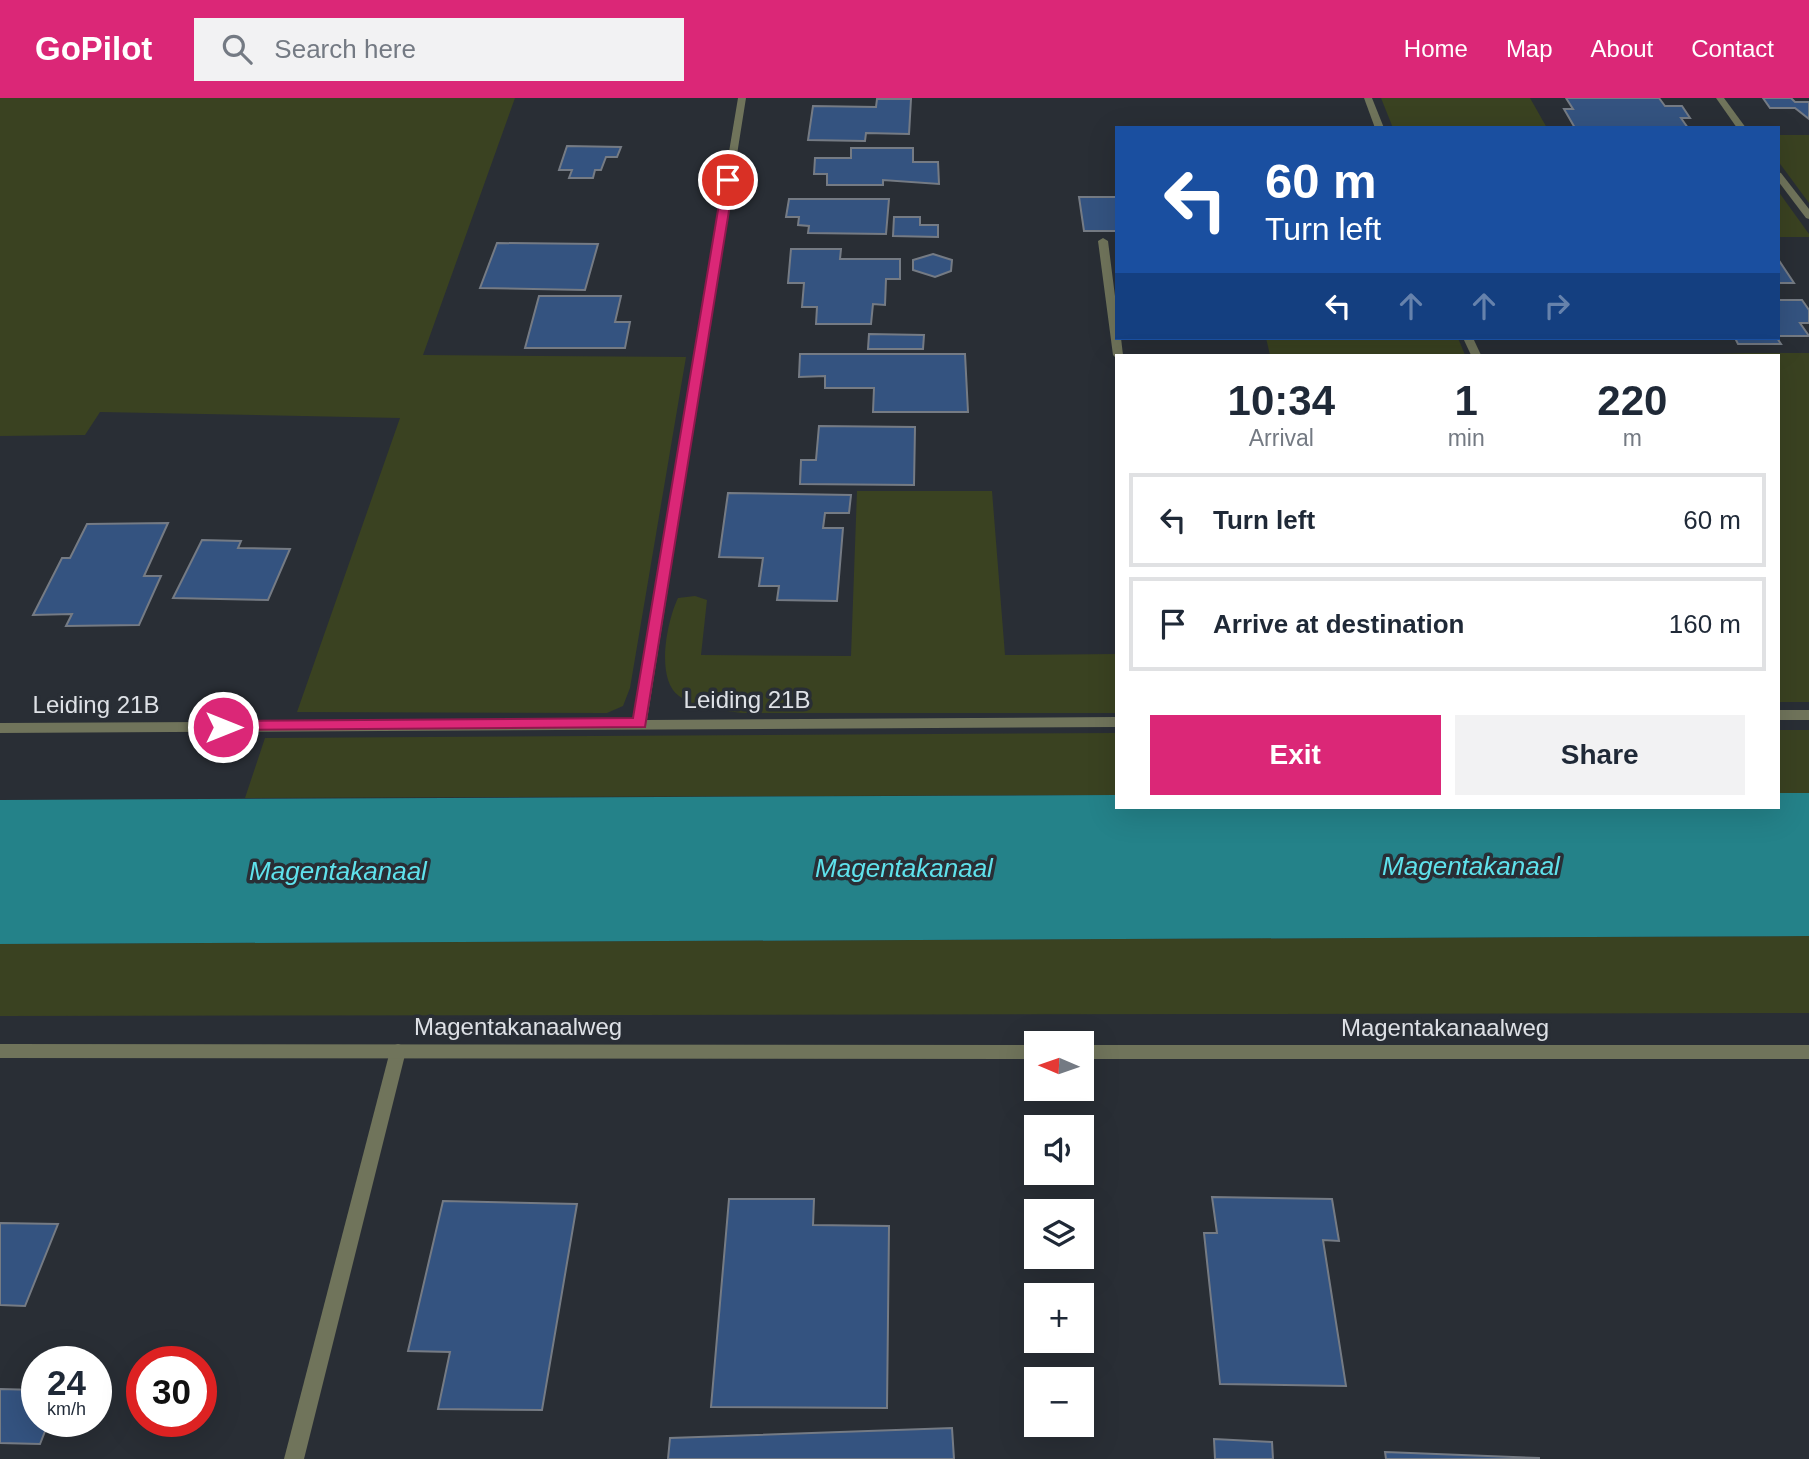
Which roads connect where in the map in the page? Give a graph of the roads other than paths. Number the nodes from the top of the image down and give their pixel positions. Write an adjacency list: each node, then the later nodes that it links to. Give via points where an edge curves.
1 (742, 98): 13 (street)
2 (1368, 98): 4 (street)
3 (1720, 98): 5 (street)
4 (1379, 126)
5 (1741, 126)
6 (1780, 178): 7 (street)
7 (1809, 216)
8 (1103, 241): 9 (street)
9 (1115, 332)
10 (1780, 715): 11 (street)
11 (1809, 715)
12 (1115, 722): 13 (street, Leiding 21B)
13 (640, 724): 14 (street, Leiding 21B)
14 (0, 728)
15 (0, 1051): 16 (street, Magentakanaalweg)
16 (398, 1051): 17 (street, Magentakanaalweg); 20 (street)
17 (1024, 1052)
18 (1094, 1052): 19 (street, Magentakanaalweg)
19 (1809, 1052)
20 (294, 1459)

